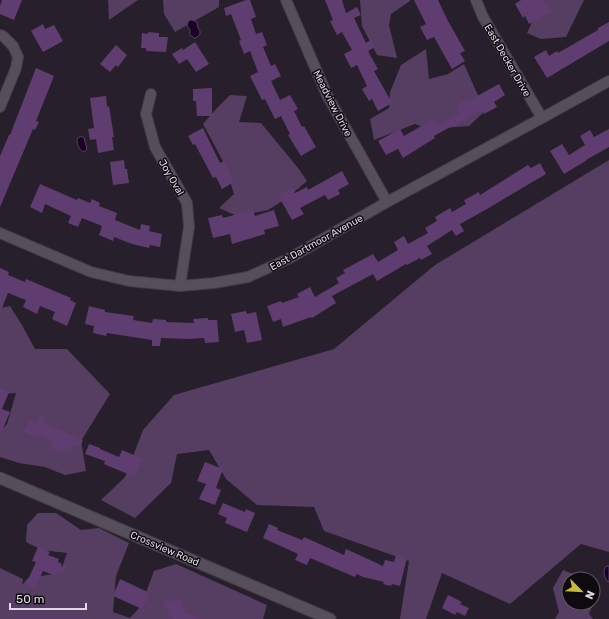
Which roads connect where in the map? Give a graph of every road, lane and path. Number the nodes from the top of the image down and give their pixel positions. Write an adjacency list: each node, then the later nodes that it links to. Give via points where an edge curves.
1 (286, 0): 8 (street, Meadview Drive, via 327,95)
2 (476, 0): 7 (street, East Decker Drive)
3 (0, 34): 6 (street, via 13,46 18,57)
4 (609, 80): 7 (street, East Dartmoor Avenue)
5 (151, 94): 10 (street, Joy Oval, via 146,114 155,146 187,203 189,227)
6 (0, 107)
7 (542, 118): 8 (street, East Dartmoor Avenue)
8 (387, 202): 10 (street, East Dartmoor Avenue, via 290,258 248,277)
9 (0, 233): 10 (street, East Dartmoor Avenue, via 91,272 129,281)
10 (180, 286)
11 (0, 478): 12 (street, Crossview Road)
12 (330, 619)

